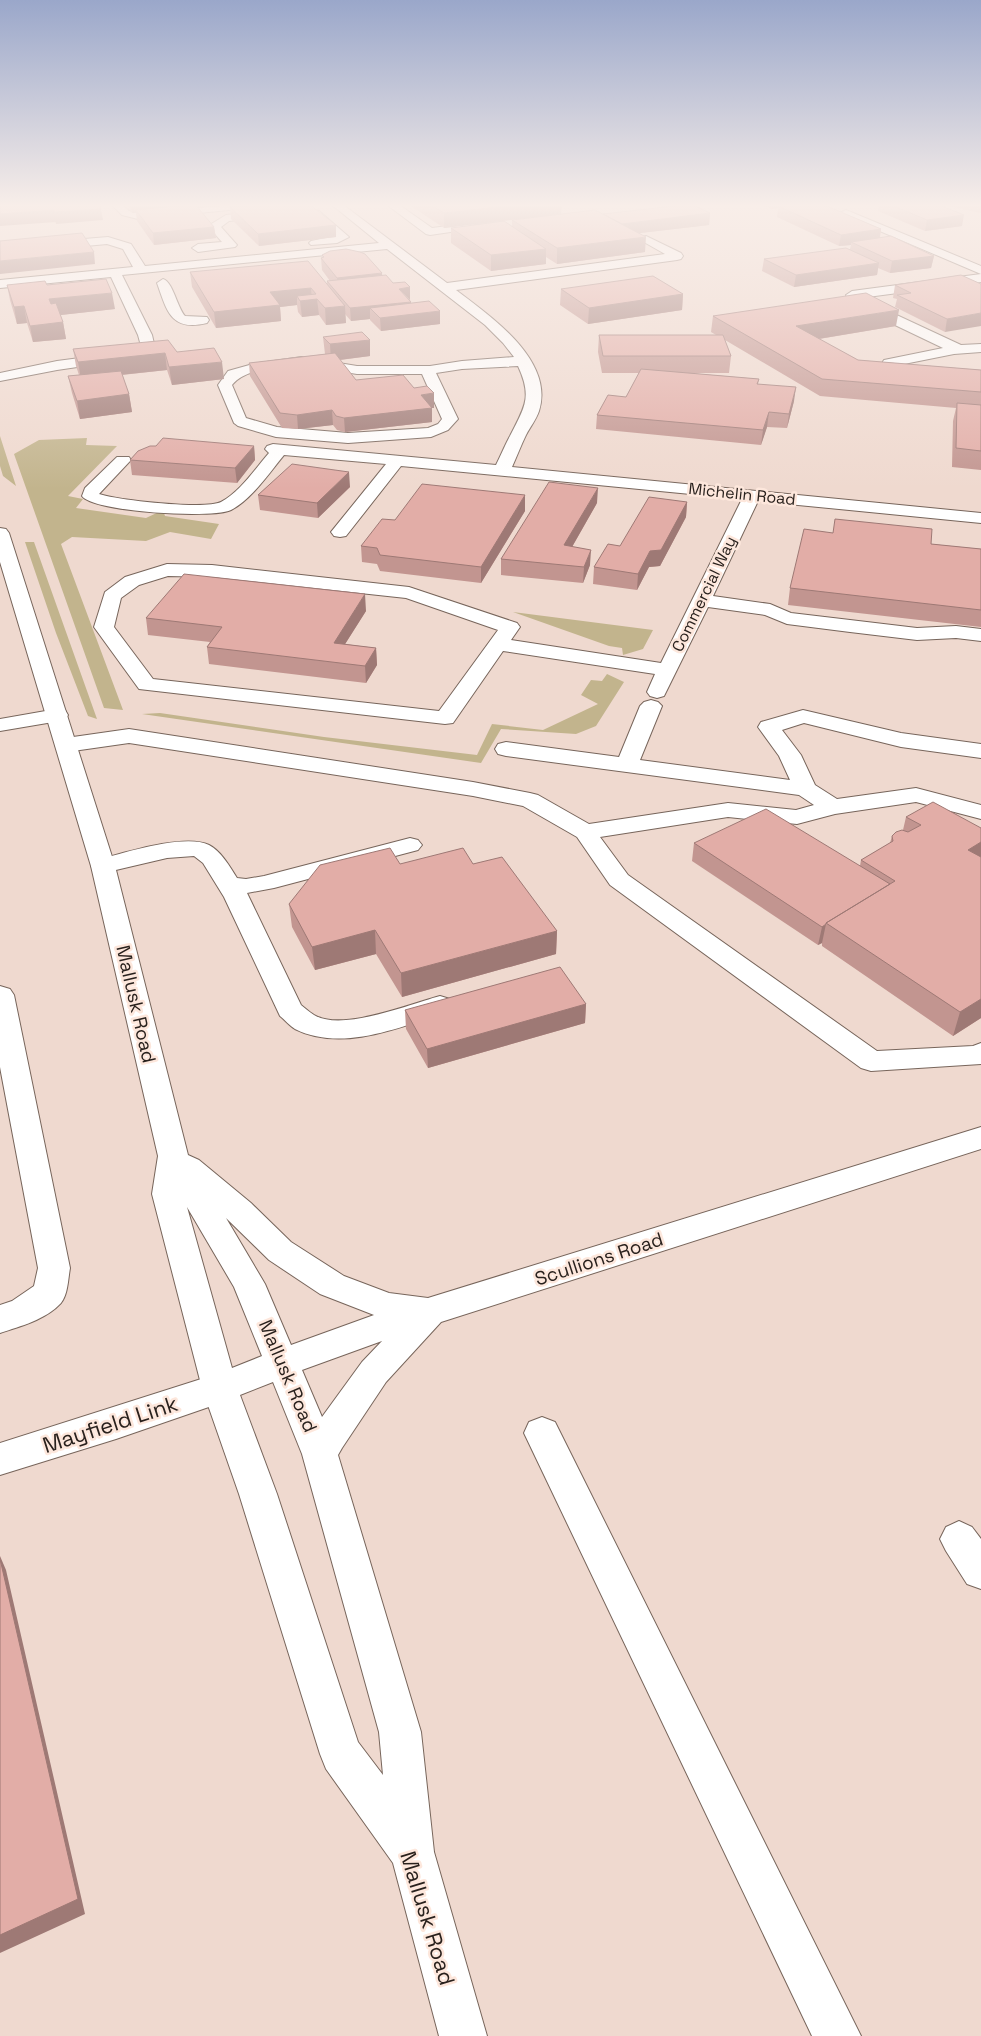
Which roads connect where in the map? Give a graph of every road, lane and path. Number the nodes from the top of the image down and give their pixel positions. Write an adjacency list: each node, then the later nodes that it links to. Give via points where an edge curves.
1 (128, 299): 11 (street, via 148,348 119,357)
2 (171, 299): 5 (street, via 174,312 180,319)
3 (461, 299): 8 (street, via 505,335)
4 (854, 299): 7 (street, via 954,346)
5 (202, 320)
6 (981, 348): 7 (street)
7 (956, 350): 9 (street)
8 (523, 361): 10 (street); 14 (street, via 533,386 531,411)
9 (889, 363)
10 (430, 370): 10 (street, via 351,369 302,361 233,374 225,384 239,420 250,426 276,432 357,438 431,432 443,428 450,419)
11 (0, 376)
12 (123, 460): 13 (street, Michelin Road, via 91,492 93,499 200,510 217,509 232,503 277,450)
13 (396, 462): 14 (street, Michelin Road); 17 (street)
14 (502, 471): 15 (street, Michelin Road)
15 (752, 495): 16 (street, Michelin Road); 19 (street, Commercial Way)
16 (981, 518)
17 (340, 532)
18 (0, 533): 23 (street, Mallusk Road)
19 (700, 600): 20 (street, via 770,610 787,618 850,626 917,634 956,632); 22 (street, Commercial Way)
20 (981, 635)
21 (498, 644): 21 (street, via 445,718 146,685 104,627 112,596 132,581 167,570 212,570 409,593 510,627); 22 (street)
22 (667, 670): 28 (street, Commercial Way)
23 (58, 715): 24 (street); 25 (street, Mallusk Road)
24 (0, 725)
25 (66, 745): 32 (street, via 129,736 473,789 530,800); 34 (street, Mallusk Road)
26 (506, 749): 28 (street)
27 (981, 751): 29 (street, via 901,740 803,716 770,727 790,755)
28 (627, 766): 29 (street)
29 (804, 789): 30 (street)
30 (833, 807): 31 (street, via 916,795); 32 (street, via 797,817 728,810)
31 (981, 812)
32 (585, 832): 38 (street, via 619,880 871,1061)
33 (410, 845): 35 (street, via 265,883)
34 (103, 866): 35 (street, via 167,851 200,850 216,863); 40 (street, Mallusk Road)
35 (228, 884): 37 (street, via 290,1010 298,1019 328,1029 347,1029)
36 (0, 995): 42 (street, via 54,1268 49,1293 24,1311)
37 (460, 999)
38 (981, 1053)
39 (981, 1138): 41 (street, Scullions Road)
40 (173, 1156): 41 (street, via 240,1212 280,1251 332,1285 387,1306); 43 (street, Mallusk Road, via 249,1284); 44 (street, Mallusk Road, via 168,1194)
41 (430, 1312): 43 (street, Scullions Road, via 346,1338); 46 (street, via 374,1372)
42 (0, 1319)
43 (283, 1363): 44 (street, Scullions Road); 46 (street, Mallusk Road)
44 (220, 1388): 47 (street, Mayfield Link); 50 (street, Mallusk Road, via 258,1494 341,1754)
45 (542, 1433): 52 (street)
46 (320, 1454): 50 (street, Mallusk Road, via 400,1732)
47 (0, 1459)
48 (959, 1539): 49 (street)
49 (981, 1571)
50 (412, 1852): 51 (street, Mallusk Road)
51 (463, 2036)
52 (837, 2036)

